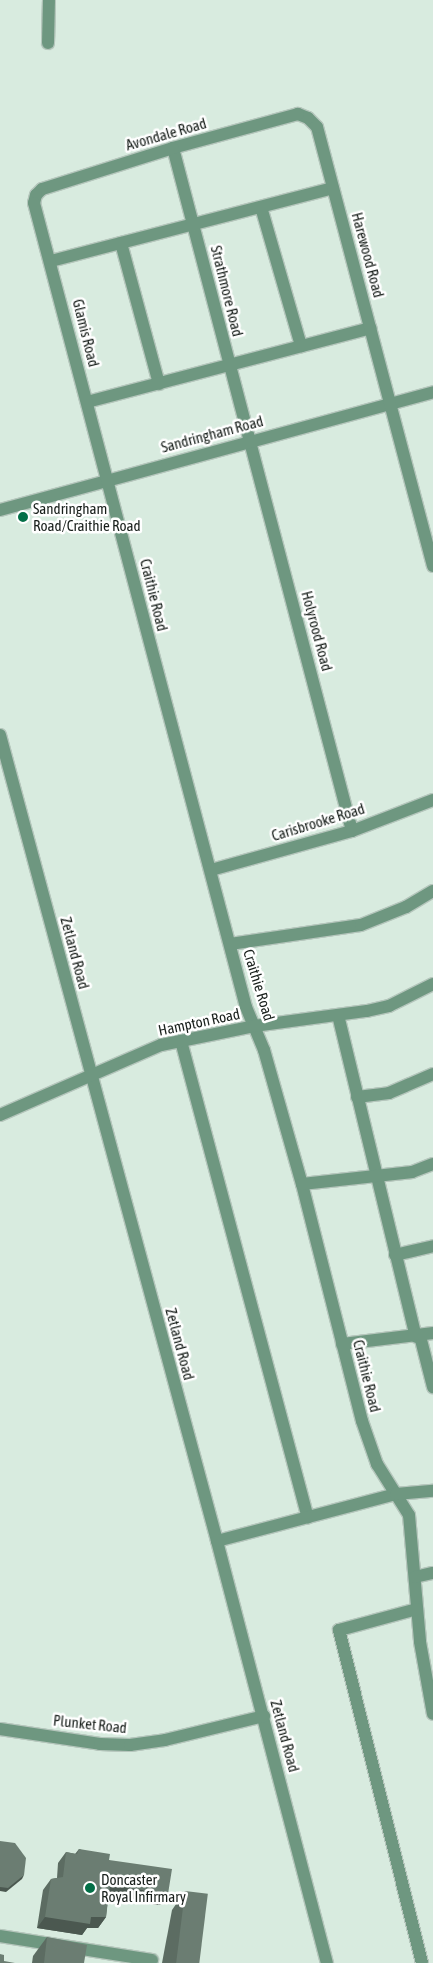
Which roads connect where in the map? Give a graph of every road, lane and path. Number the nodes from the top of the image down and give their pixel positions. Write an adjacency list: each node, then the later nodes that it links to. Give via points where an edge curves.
1 (49, 0): 2 (street)
2 (48, 43)
3 (308, 118): 4 (street, Avondale Road, via 298,114); 5 (street, Harewood Road, via 317,127)
4 (173, 148): 6 (street, Avondale Road, via 42,189); 8 (street, Strathmore Road)
5 (334, 188): 7 (street); 11 (street, Harewood Road)
6 (36, 195): 10 (street, Glamis Road, via 34,203)
7 (261, 207): 8 (street); 12 (street)
8 (193, 224): 9 (street); 13 (street, Strathmore Road)
9 (121, 243): 10 (street); 14 (street)
10 (51, 261): 16 (street, Glamis Road)
11 (371, 328): 12 (street); 17 (street, Harewood Road)
12 (301, 346): 13 (street)
13 (229, 366): 14 (street); 18 (street, Strathmore Road)
14 (159, 384): 16 (street)
15 (433, 392): 17 (street, Sandringham Road)
16 (86, 402): 19 (street, Glamis Road)
17 (391, 404): 18 (street, Sandringham Road); 21 (street, Harewood Road)
18 (250, 440): 19 (street, Sandringham Road); 24 (street, Holyrood Road)
19 (107, 479): 20 (street, Sandringham Road); 25 (street, Craithie Road)
20 (0, 510)
21 (433, 566)
22 (0, 735): 33 (street, Zetland Road)
23 (433, 800): 24 (street, Carisbrooke Road)
24 (352, 831): 25 (street, Carisbrooke Road)
25 (211, 870): 27 (street, Craithie Road)
26 (433, 891): 27 (street, via 406,907 361,925)
27 (230, 944): 30 (street, Craithie Road)
28 (433, 984): 29 (street, Hampton Road, via 389,1006)
29 (338, 1015): 30 (street, Hampton Road); 34 (street)
30 (254, 1026): 31 (street, Hampton Road); 38 (street, Craithie Road)
31 (181, 1041): 33 (street, Hampton Road, via 162,1045); 46 (street)
32 (433, 1074): 34 (street, via 389,1093)
33 (90, 1075): 35 (street, Hampton Road); 47 (street, Zetland Road)
34 (357, 1097): 37 (street)
35 (0, 1115)
36 (433, 1164): 37 (street, via 412,1172)
37 (375, 1176): 38 (street); 40 (street)
38 (302, 1184): 42 (street, Craithie Road)
39 (433, 1246): 40 (street)
40 (395, 1255): 41 (street)
41 (423, 1335): 42 (street); 43 (street)
42 (342, 1344): 45 (street, Craithie Road, via 374,1456)
43 (433, 1387)
44 (433, 1491): 45 (street)
45 (396, 1494): 46 (street); 49 (street, Craithie Road, via 409,1515)
46 (308, 1517): 47 (street)
47 (218, 1541): 52 (street, Zetland Road)
48 (433, 1573): 49 (street)
49 (415, 1577): 50 (street, Craithie Road)
50 (417, 1609): 51 (street, Craithie Road); 57 (street, via 339,1630)
51 (433, 1714)
52 (264, 1716): 53 (street, Plunket Road, via 165,1740 130,1745 100,1744); 56 (street, Zetland Road)
53 (0, 1729)
54 (0, 1936): 55 (street)
55 (152, 1960)
56 (327, 1963)
57 (422, 1963)

